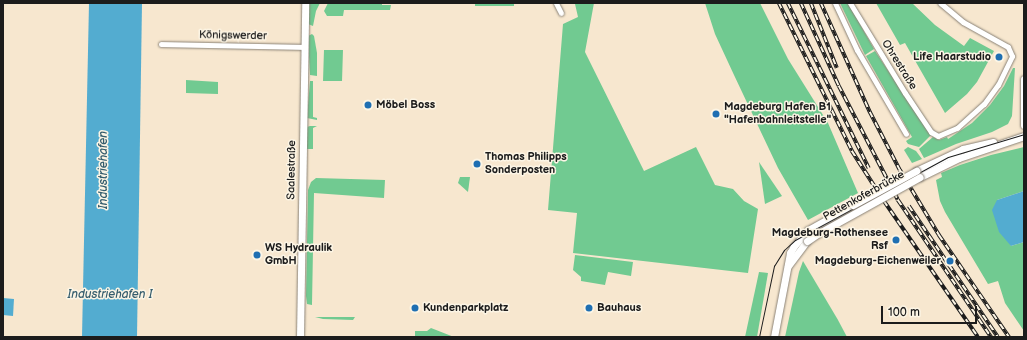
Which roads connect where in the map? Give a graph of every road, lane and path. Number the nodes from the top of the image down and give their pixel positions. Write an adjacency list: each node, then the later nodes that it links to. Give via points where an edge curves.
1 (305, 3): 8 (main road, Saalestraße)
2 (556, 3): 6 (street)
3 (835, 3): 11 (street, via 857,50)
4 (850, 3): 5 (street, Ohrestraße, via 882,58 934,135 940,136 949,133 976,113 995,90 1012,54 1009,48 963,22)
5 (940, 3)
6 (561, 13)
7 (161, 44): 8 (street, Königswerder)
8 (304, 47): 15 (main road, Saalestraße)
9 (1024, 79): 10 (main road)
10 (1024, 125)
11 (906, 134)
12 (1024, 136): 13 (main road)
13 (1006, 141): 14 (main road, Pettenkoferbrücke, bridge, via 953,161 920,177 819,233 807,241); 14 (main road, Pettenkoferbrücke, bridge, via 963,149 916,171 815,226 796,242)
14 (787, 267): 16 (main road)
15 (300, 337)
16 (774, 337)

